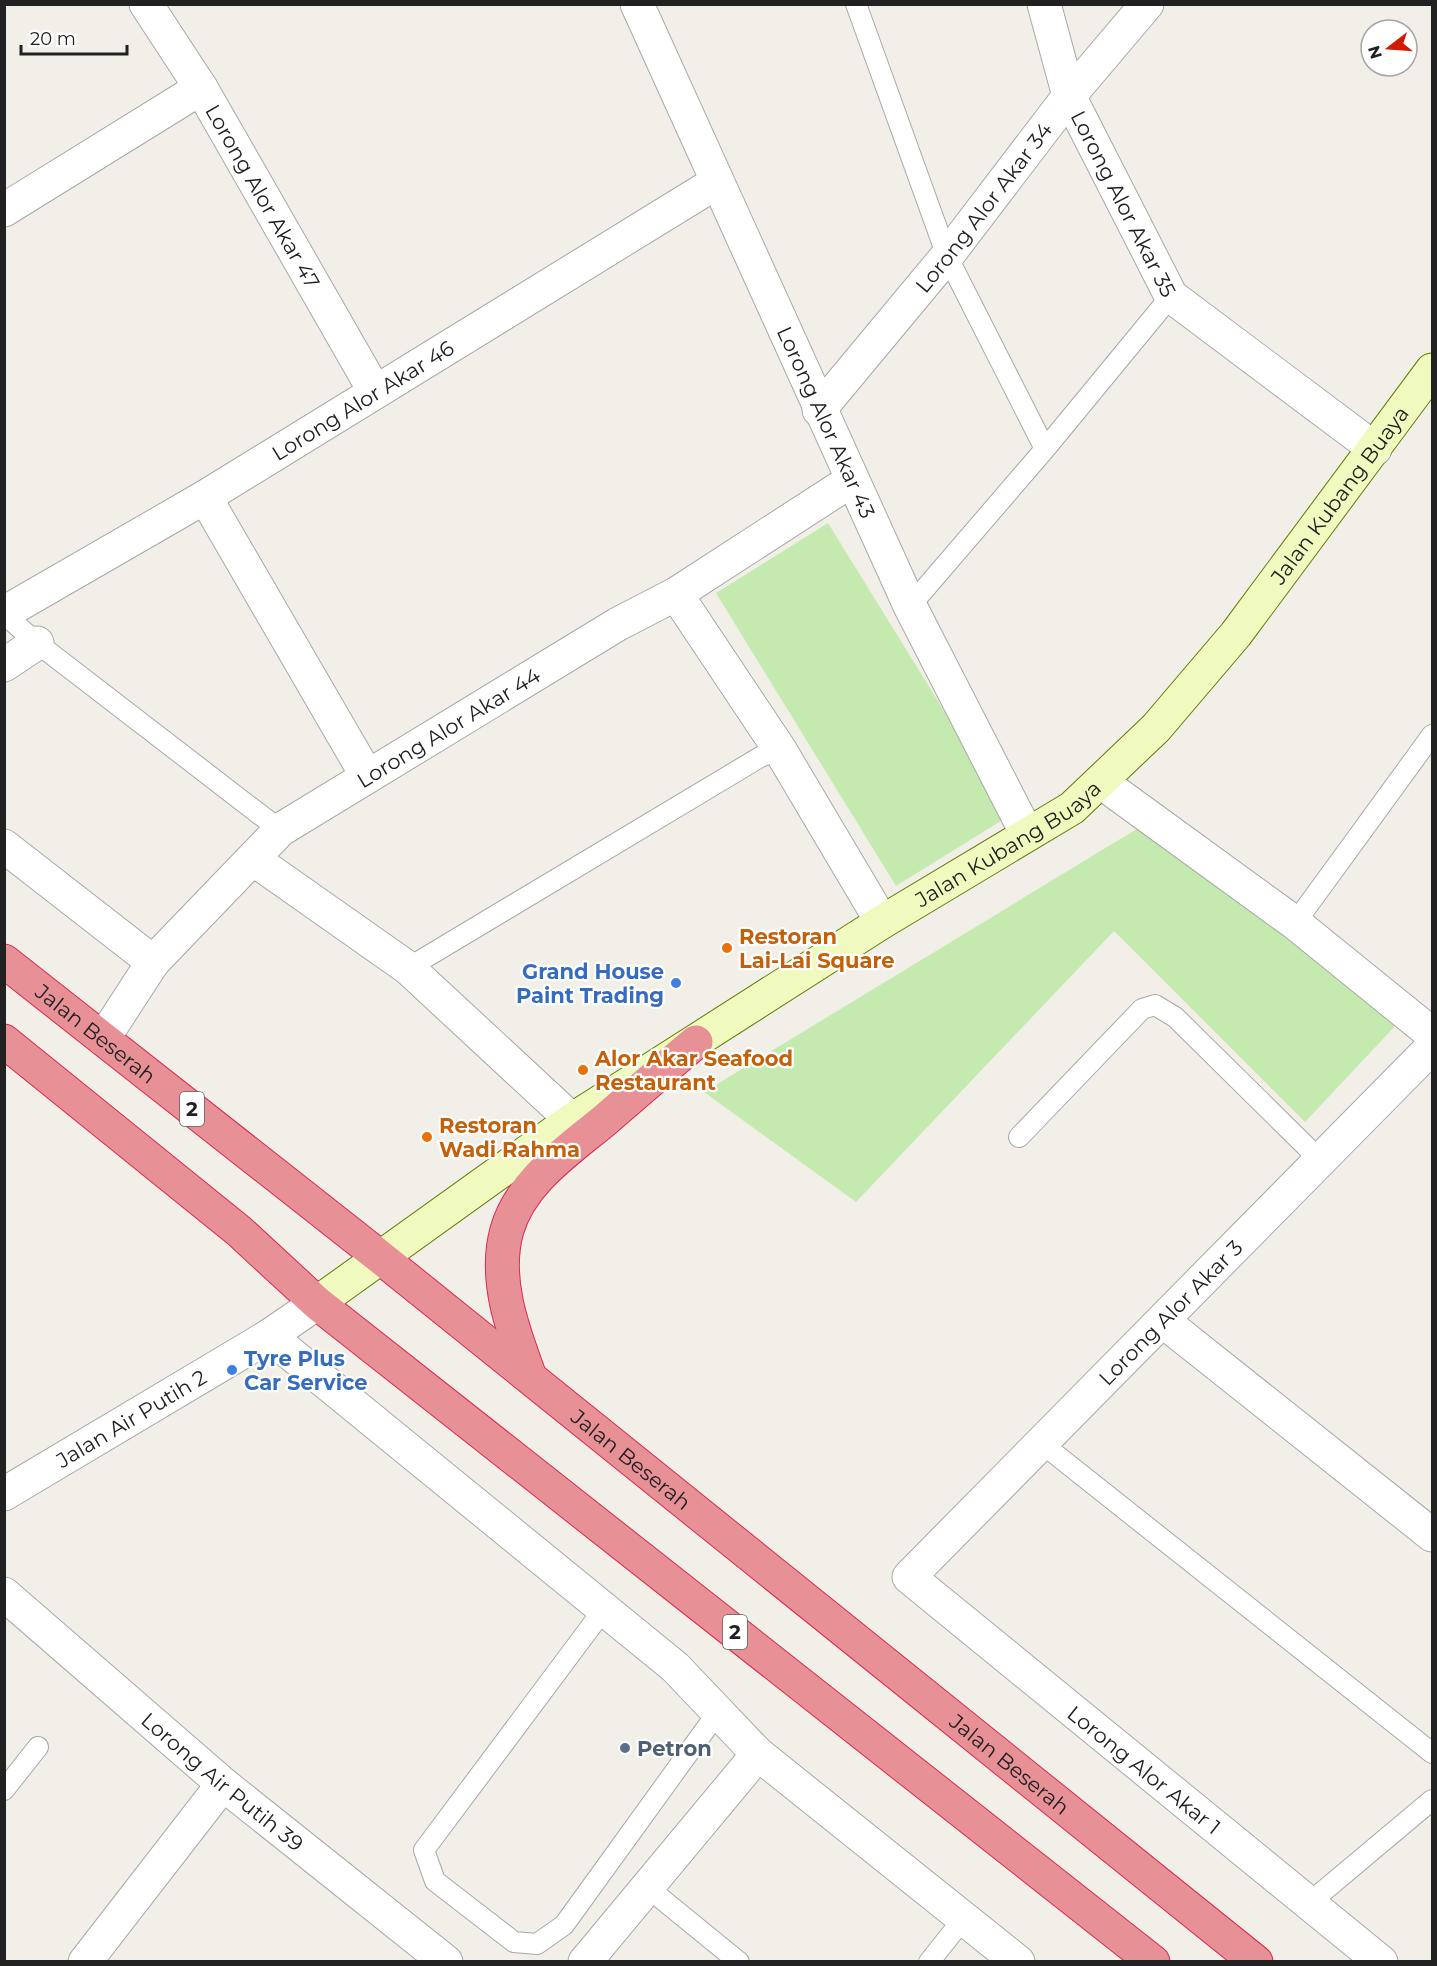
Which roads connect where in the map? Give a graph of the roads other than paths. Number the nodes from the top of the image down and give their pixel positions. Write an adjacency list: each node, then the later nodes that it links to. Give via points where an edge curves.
1 (146, 4): 6 (street, Lorong Alor Akar 47)
2 (637, 4): 8 (street, Lorong Alor Akar 43)
3 (856, 4): 10 (lane)
4 (1044, 4): 7 (street, Lorong Alor Akar 35)
5 (1147, 4): 7 (street, Lorong Alor Akar 34)
6 (201, 88): 9 (street); 13 (street, Lorong Alor Akar 47)
7 (1069, 96): 10 (street, Lorong Alor Akar 34); 11 (street, Lorong Alor Akar 35)
8 (717, 182): 13 (street, Lorong Alor Akar 46); 14 (street, Lorong Alor Akar 43)
9 (4, 210)
10 (947, 256): 14 (street, Lorong Alor Akar 34); 15 (lane)
11 (1171, 296): 15 (lane); 16 (street, Lorong Alor Akar 35)
12 (1432, 370): 16 (street, Jalan Kubang Buaya)
13 (374, 390): 18 (street, Lorong Alor Akar 46)
14 (819, 410): 17 (street, Lorong Alor Akar 43)
15 (1045, 449): 20 (lane)
16 (1375, 449): 27 (street, Jalan Kubang Buaya, via 1236,634 1156,728)
17 (852, 480): 19 (street, Lorong Alor Akar 44); 20 (street, Lorong Alor Akar 43)
18 (205, 497): 21 (street, Lorong Alor Akar 46); 26 (street)
19 (676, 594): 25 (street); 26 (street, Lorong Alor Akar 44, via 618,624)
20 (909, 606): 29 (street, Lorong Alor Akar 43)
21 (4, 613): 22 (lane)
22 (38, 643): 23 (street); 28 (lane)
23 (4, 665)
24 (1432, 735): 33 (lane)
25 (780, 750): 32 (street); 36 (lane, via 762,756)
26 (367, 776): 28 (street, Lorong Alor Akar 44)
27 (1101, 782): 29 (street, Jalan Kubang Buaya, via 1072,808); 33 (street)
28 (280, 830): 31 (street, Lorong Alor Akar 44)
29 (1027, 834): 32 (street, Jalan Kubang Buaya)
30 (4, 846): 35 (street)
31 (253, 859): 35 (street, Lorong Alor Akar 44); 36 (street)
32 (882, 921): 40 (street, Jalan Kubang Buaya)
33 (1295, 923): 37 (street)
34 (4, 961): 38 (highway, Jalan Beserah / 2)
35 (153, 962): 38 (street, Lorong Alor Akar 44)
36 (408, 968): 42 (street)
37 (1432, 1034)
38 (103, 1039): 45 (highway, Jalan Beserah / 2)
39 (4, 1041): 46 (highway, 2, via 239,1231)
40 (696, 1042): 42 (street, Jalan Kubang Buaya); 49 (highway, via 548,1168 523,1195 507,1230 502,1268 511,1326)
41 (1432, 1047): 44 (street, Lorong Alor Akar 3)
42 (572, 1120): 45 (street, Jalan Kubang Buaya)
43 (1019, 1137): 44 (lane, via 1142,1009 1155,1005 1175,1017)
44 (1320, 1160): 47 (street, Lorong Alor Akar 3)
45 (380, 1257): 46 (street, Jalan Kubang Buaya); 49 (highway, Jalan Beserah / 2)
46 (317, 1303): 48 (street, Jalan Air Putih 2); 72 (highway, 2)
47 (1163, 1321): 50 (street, Lorong Alor Akar 3); 52 (street)
48 (269, 1336): 51 (street, Jalan Air Putih 2); 55 (street)
49 (530, 1377): 73 (highway, Jalan Beserah / 2)
50 (1040, 1442): 53 (street, Lorong Alor Akar 3); 58 (lane)
51 (4, 1494)
52 (1432, 1535)
53 (909, 1577): 64 (street, Lorong Alor Akar 1)
54 (4, 1594): 60 (street, Lorong Air Putih 39)
55 (604, 1609): 56 (street, via 675,1667); 56 (lane, via 424,1850 435,1881 514,1942 537,1944 564,1925)
56 (718, 1712): 59 (street)
57 (38, 1747): 61 (lane)
58 (1432, 1753)
59 (758, 1754): 63 (street); 65 (street)
60 (223, 1784): 66 (street); 67 (street, Lorong Air Putih 39)
61 (4, 1790)
62 (1432, 1800): 64 (lane)
63 (647, 1887): 68 (street); 69 (lane)
64 (1308, 1904): 74 (street, Lorong Alor Akar 1)
65 (964, 1918): 70 (lane); 71 (street)
66 (85, 1962)
67 (446, 1962)
68 (585, 1962)
69 (738, 1962)
70 (929, 1962)
71 (1018, 1962)
72 (1153, 1962)
73 (1256, 1962)
74 (1381, 1962)

